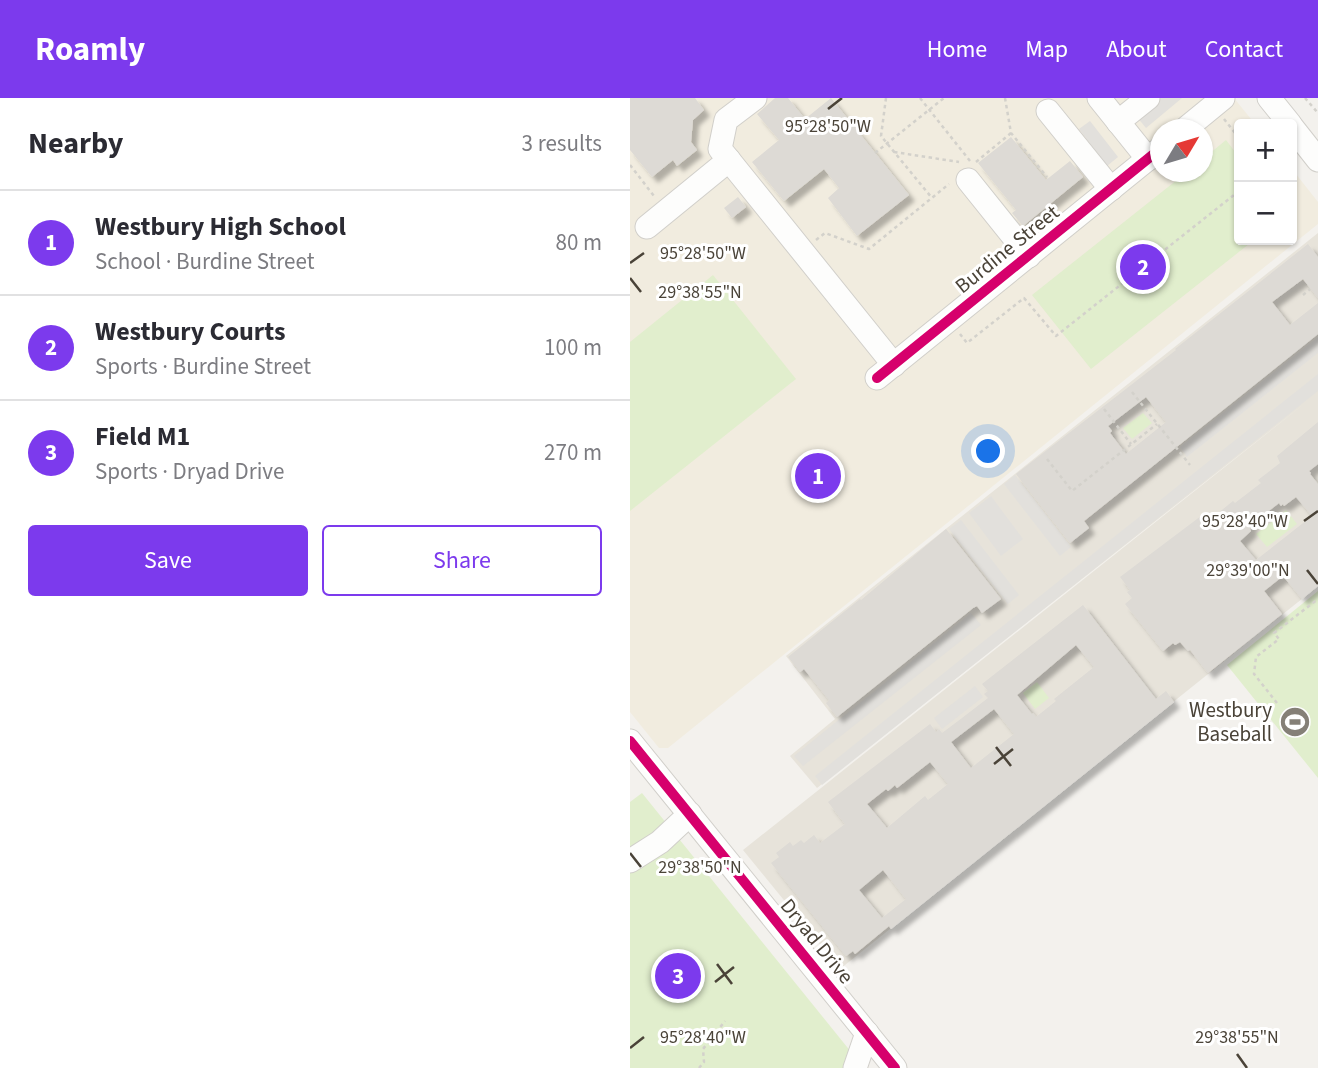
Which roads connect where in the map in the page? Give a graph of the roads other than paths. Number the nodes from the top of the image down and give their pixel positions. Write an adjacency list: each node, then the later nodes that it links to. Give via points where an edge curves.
1 (755, 98): 13 (street, via 726,120 720,149)
2 (1099, 98): 9 (street)
3 (1148, 98): 9 (street)
4 (1269, 98): 8 (street)
5 (1219, 102): 7 (street)
6 (1048, 111): 16 (street)
7 (1198, 119)
8 (1286, 119)
9 (1118, 122): 11 (street)
10 (1297, 134): 14 (street)
11 (1150, 150)
12 (1150, 157): 16 (street, Burdine Street)
13 (729, 160): 17 (street); 18 (street, Burdine Street, via 803,251 886,371)
14 (1318, 160)
15 (964, 175): 18 (street)
16 (1111, 189): 18 (street, Burdine Street)
17 (647, 227)
18 (1029, 256)
19 (630, 741): 20 (street, Dryad Drive)
20 (690, 814): 21 (street); 22 (street, Dryad Drive)
21 (630, 862)
22 (867, 1033): 23 (street); 24 (street, Dryad Drive)
23 (855, 1068)
24 (895, 1068)

